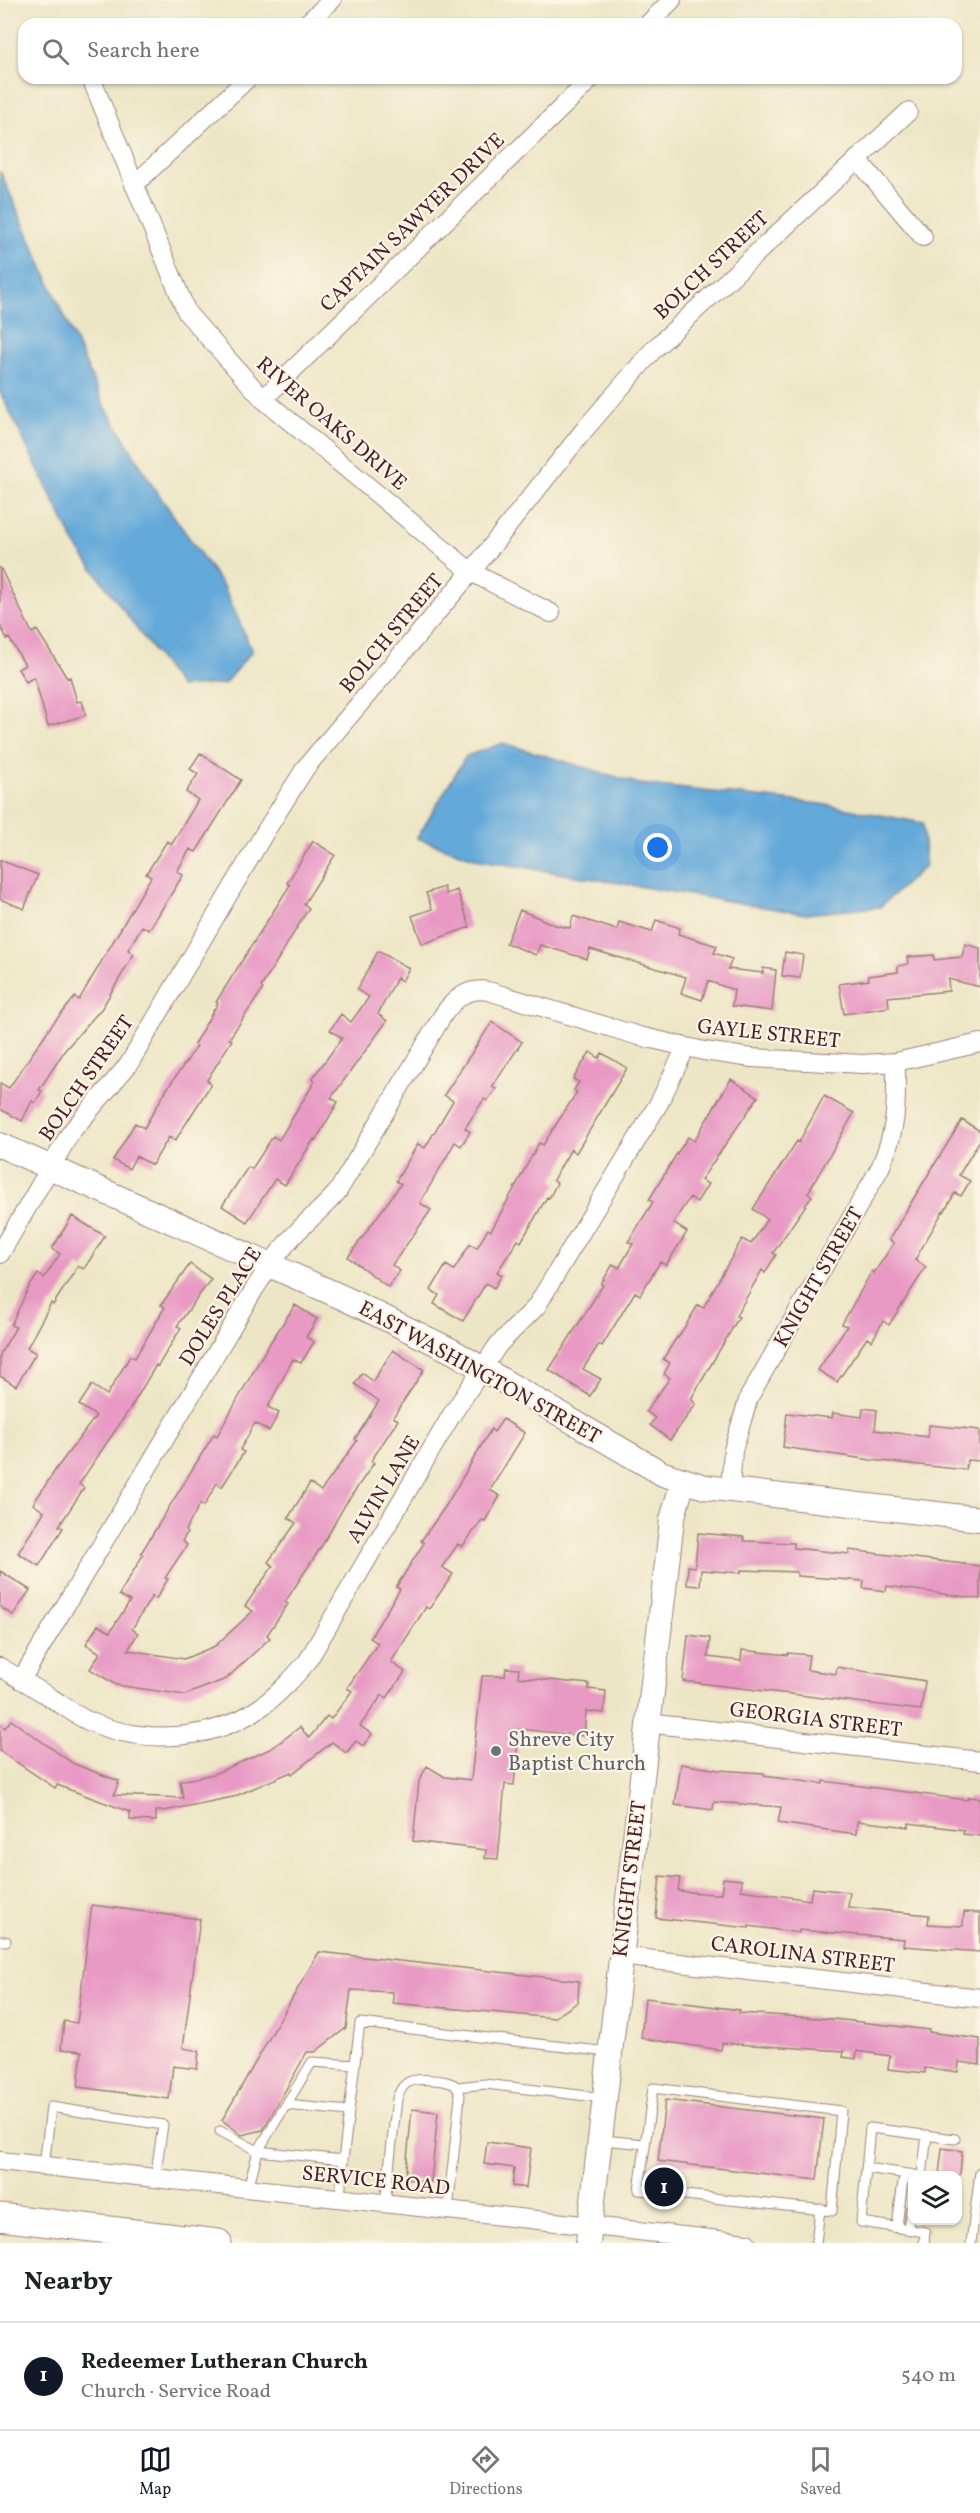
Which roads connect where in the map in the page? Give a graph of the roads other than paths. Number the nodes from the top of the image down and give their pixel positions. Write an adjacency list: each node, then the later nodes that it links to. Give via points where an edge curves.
1 (332, 0): 3 (street)
2 (672, 0): 4 (street)
3 (312, 18)
4 (654, 18)
5 (93, 84): 10 (street, RIVER OAKS DRIVE)
6 (242, 84): 10 (street)
7 (586, 84): 12 (street, CAPTAIN SAWYER DRIVE)
8 (908, 112): 9 (street, BOLCH STREET)
9 (857, 159): 11 (street); 13 (street, BOLCH STREET, via 654,349)
10 (134, 185): 12 (street, RIVER OAKS DRIVE, via 187,313)
11 (923, 237)
12 (263, 399): 13 (street, RIVER OAKS DRIVE)
13 (471, 572): 14 (street, RIVER OAKS DRIVE); 20 (street, BOLCH STREET, via 306,767 129,1064 71,1132)
14 (551, 613)
15 (489, 991): 17 (street, GAYLE STREET); 22 (street, DOLES PLACE, via 465,993 452,1002 338,1191 299,1229)
16 (980, 1043): 18 (street, GAYLE STREET)
17 (686, 1047): 18 (street, GAYLE STREET, via 752,1058); 23 (street, ALVIN LANE, via 659,1103 536,1307 498,1345)
18 (896, 1062): 25 (street, KNIGHT STREET, via 896,1115 891,1142 880,1168 749,1397 733,1450)
19 (0, 1145): 20 (street, EAST WASHINGTON STREET)
20 (51, 1168): 21 (street, BOLCH STREET); 22 (street, EAST WASHINGTON STREET)
21 (0, 1254)
22 (270, 1265): 23 (street, EAST WASHINGTON STREET); 28 (street, DOLES PLACE)
23 (482, 1369): 24 (street, EAST WASHINGTON STREET); 28 (street, ALVIN LANE, via 307,1662 261,1707 212,1730 148,1736 85,1719)
24 (683, 1482): 25 (street, EAST WASHINGTON STREET); 29 (street, KNIGHT STREET, via 672,1520)
25 (730, 1490): 26 (street, EAST WASHINGTON STREET)
26 (980, 1519)
27 (0, 1667): 28 (street, ALVIN LANE)
28 (21, 1680)
29 (647, 1723): 30 (street, GEORGIA STREET); 31 (street, KNIGHT STREET)
30 (980, 1761)
31 (620, 1956): 32 (street, CAROLINA STREET); 33 (street, KNIGHT STREET)
32 (980, 1998)
33 (609, 2052): 34 (lane, via 360,2023); 36 (street, KNIGHT STREET)
34 (355, 2065): 37 (lane, via 312,2062); 38 (lane)
35 (458, 2088): 36 (lane, via 485,2084); 56 (lane, via 419,2079 402,2088 397,2099); 57 (lane)
36 (604, 2098): 42 (street, KNIGHT STREET)
37 (286, 2105): 38 (lane); 44 (lane)
38 (349, 2111): 45 (lane)
39 (220, 2132): 44 (lane)
40 (927, 2135): 41 (lane); 48 (lane, via 870,2128); 49 (lane)
41 (955, 2139)
42 (599, 2140): 43 (lane); 63 (street, KNIGHT STREET)
43 (645, 2144): 58 (lane, via 639,2190); 58 (lane, via 653,2088 841,2111 832,2211)
44 (258, 2151): 45 (lane); 54 (lane)
45 (343, 2160): 55 (lane)
46 (0, 2161): 47 (street, SERVICE ROAD)
47 (44, 2166): 52 (street, SERVICE ROAD); 52 (lane, via 51,2108 164,2125)
48 (866, 2168): 51 (lane); 61 (lane, via 861,2222)
49 (922, 2171)
50 (980, 2172): 68 (lane)
51 (908, 2177)
52 (155, 2178): 54 (street, SERVICE ROAD)
53 (908, 2179): 61 (lane, via 903,2181)
54 (248, 2188): 55 (street, SERVICE ROAD)
55 (340, 2198): 56 (street, SERVICE ROAD)
56 (385, 2203): 57 (street, SERVICE ROAD)
57 (448, 2210): 63 (street, SERVICE ROAD)
58 (820, 2210): 66 (lane)
59 (0, 2217): 64 (main road)
60 (908, 2225): 62 (lane)
61 (897, 2226): 62 (lane)
62 (908, 2228): 67 (lane, via 925,2232)
63 (589, 2234): 65 (street, SERVICE ROAD)
64 (218, 2243)
65 (747, 2243)
66 (816, 2243)
67 (924, 2243)
68 (971, 2243)

